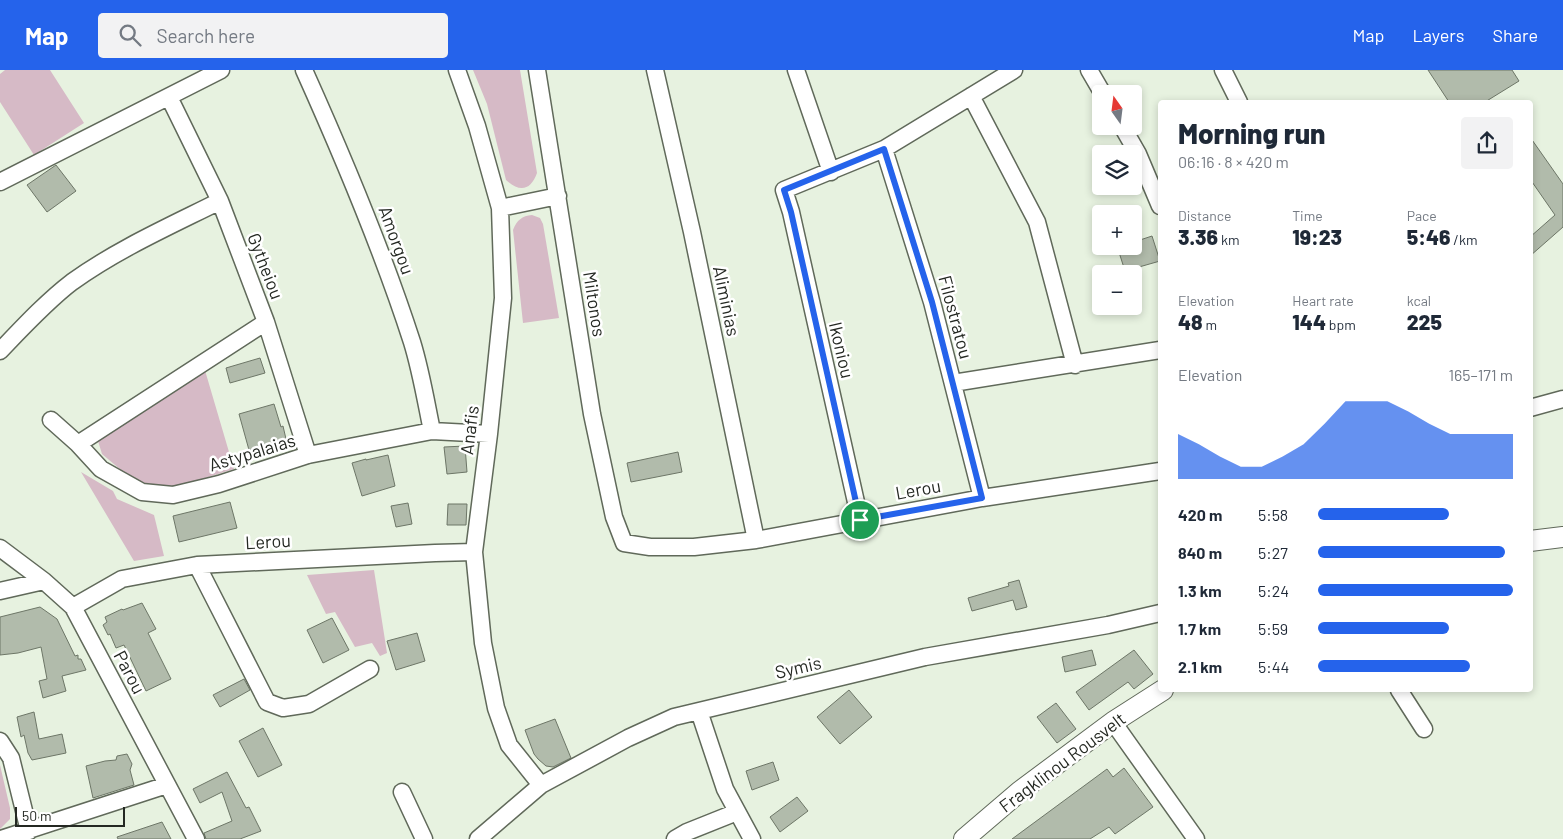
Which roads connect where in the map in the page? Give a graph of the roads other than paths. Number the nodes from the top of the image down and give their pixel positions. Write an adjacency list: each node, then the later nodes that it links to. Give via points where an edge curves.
1 (221, 70): 12 (street)
2 (304, 70): 30 (street, Amorgou, via 343,157 413,344)
3 (457, 70): 21 (street, Anafis)
4 (537, 70): 18 (street, Miltonos)
5 (655, 70): 38 (street, Aliminias)
6 (796, 70): 16 (street)
7 (1014, 70): 11 (street)
8 (1089, 70): 10 (street)
9 (1223, 70): 13 (street)
10 (1098, 85)
11 (971, 96): 15 (street); 25 (street, via 1037,222)
12 (169, 97): 17 (street); 19 (street, Gytheiou)
13 (1238, 100)
14 (1127, 135): 20 (street)
15 (884, 149): 16 (street); 26 (street, Filostratou, via 932,302)
16 (831, 172): 36 (street, Ikoniou, via 784,190)
17 (0, 182)
18 (558, 196): 21 (street); 40 (street, Miltonos, via 592,414 614,517)
19 (220, 201): 22 (street, Gytheiou); 24 (street, via 124,248 72,283)
20 (1158, 201)
21 (500, 208): 31 (street, Anafis, via 503,298)
22 (266, 322): 32 (street); 33 (street, Gytheiou)
23 (1158, 350): 25 (street)
24 (0, 351)
25 (1075, 365): 26 (street)
26 (953, 384): 35 (street, Filostratou)
27 (1563, 399): 28 (street)
28 (1533, 407)
29 (51, 420): 32 (street, Astypalaias)
30 (432, 431): 31 (street, Astypalaias); 33 (street, Astypalaias)
31 (489, 434): 42 (street, Anafis)
32 (78, 444): 33 (street, Astypalaias, via 100,468 142,492 173,494 219,484)
33 (308, 455)
34 (1158, 471): 35 (street, Lerou)
35 (982, 498): 36 (street, Lerou)
36 (860, 520): 38 (street, Lerou)
37 (1563, 537): 39 (main road)
38 (756, 540): 40 (street, Lerou, via 694,547 650,547)
39 (1533, 541)
40 (624, 542)
41 (0, 548): 44 (street, Parou)
42 (474, 552): 43 (street, Lerou); 56 (street, Anafis, via 483,643 496,708 509,745)
43 (197, 565): 46 (street, Lerou, via 122,579); 48 (street, via 267,702 283,708 308,704)
44 (44, 581): 45 (street); 46 (street, Parou)
45 (0, 591)
46 (73, 607): 55 (street, Parou)
47 (1158, 613): 51 (street, Symis, via 925,658)
48 (370, 669)
49 (1160, 692): 52 (main road, Fragklinou Rousvelt)
50 (1400, 692): 53 (street)
51 (699, 712): 56 (street, Symis, via 674,717 628,738); 58 (street, via 725,789)
52 (1113, 722): 66 (main road, Fragklinou Rousvelt, via 1019,792); 67 (street)
53 (1424, 729)
54 (0, 741): 59 (street, via 12,758)
55 (167, 785): 59 (street); 61 (street, Parou)
56 (541, 785): 63 (street, Symis)
57 (402, 792): 62 (street)
58 (737, 812): 64 (street); 65 (street)
59 (29, 830): 60 (street)
60 (1, 839)
61 (196, 839)
62 (424, 839)
63 (478, 839)
64 (675, 839)
65 (752, 839)
66 (964, 839)
67 (1196, 839)

